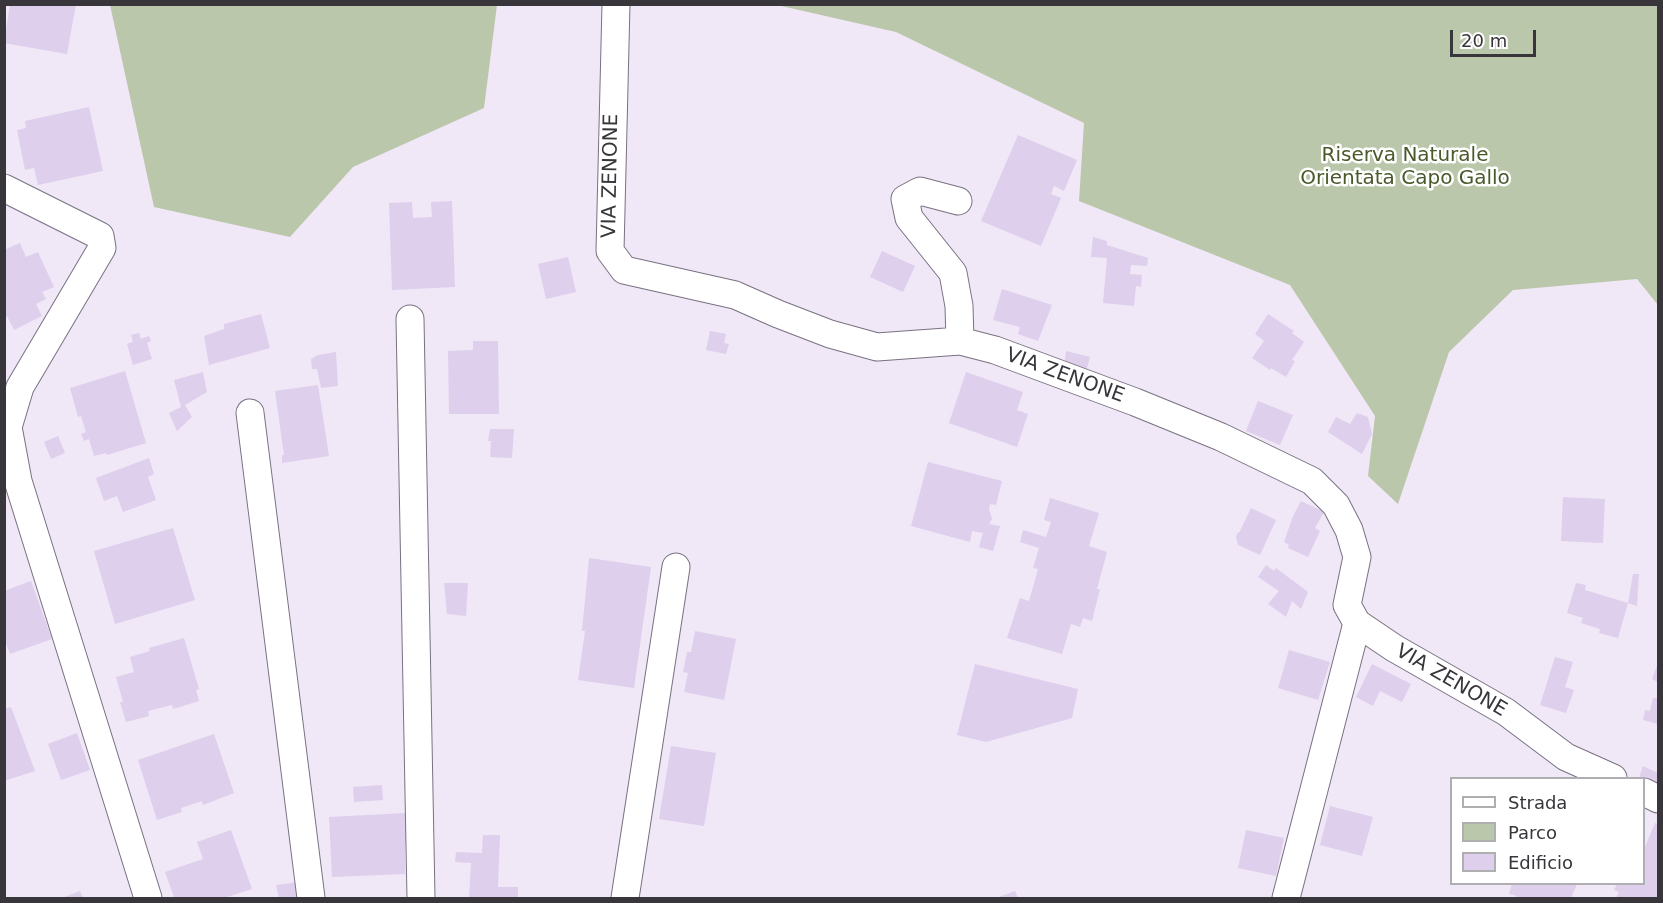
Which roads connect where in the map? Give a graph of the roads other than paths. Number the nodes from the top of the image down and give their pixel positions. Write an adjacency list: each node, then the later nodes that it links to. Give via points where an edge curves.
1 (616, 4): 5 (street, VIA ZENONE, via 610,251 624,270 735,295 830,334 877,347)
2 (4, 188): 12 (street, via 100,237 102,248 20,387 8,427 18,481)
3 (958, 201): 5 (street, via 920,191 905,199 909,218 953,273)
4 (410, 319): 14 (street)
5 (960, 341): 8 (street, VIA ZENONE, via 995,350 1221,436 1312,481 1336,505 1349,530 1357,557 1347,606)
6 (250, 413): 13 (street)
7 (676, 567): 15 (street)
8 (1357, 623): 9 (street, VIA ZENONE, via 1506,712 1566,757); 16 (street)
9 (1611, 777)
10 (1645, 792): 11 (street)
11 (1659, 799)
12 (148, 898)
13 (311, 898)
14 (421, 898)
15 (625, 898)
16 (1286, 898)

